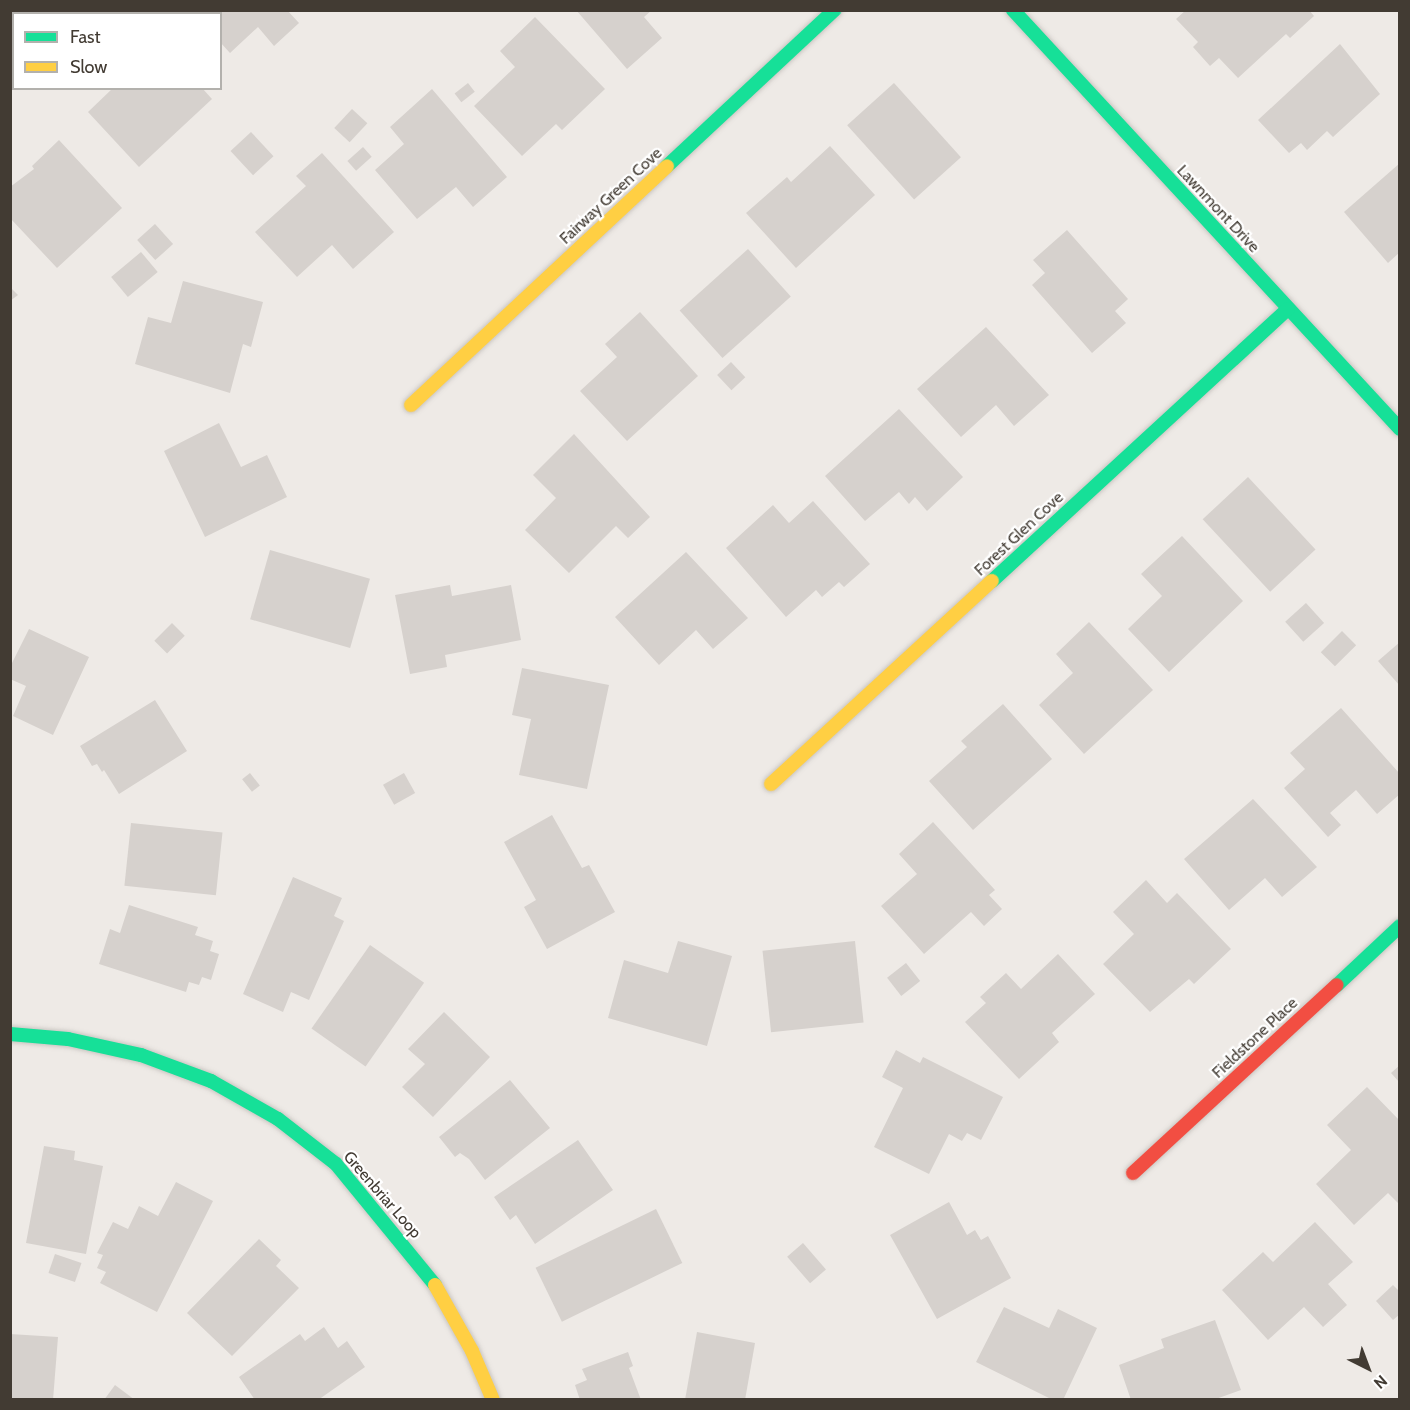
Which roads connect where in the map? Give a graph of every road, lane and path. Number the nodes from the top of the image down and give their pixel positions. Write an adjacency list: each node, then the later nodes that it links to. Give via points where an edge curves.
1 (834, 10): 4 (street, Fairway Green Cove)
2 (1012, 10): 3 (street, Lawnmont Drive)
3 (1288, 309): 5 (street, Lawnmont Drive); 6 (street, Forest Glen Cove)
4 (411, 405)
5 (1400, 429)
6 (771, 783)
7 (1400, 926): 9 (street, Fieldstone Place)
8 (10, 1034): 10 (street, Greenbriar Loop, via 68,1040 141,1055 211,1081 278,1119 336,1164 430,1276 472,1351)
9 (1133, 1173)
10 (492, 1400)

